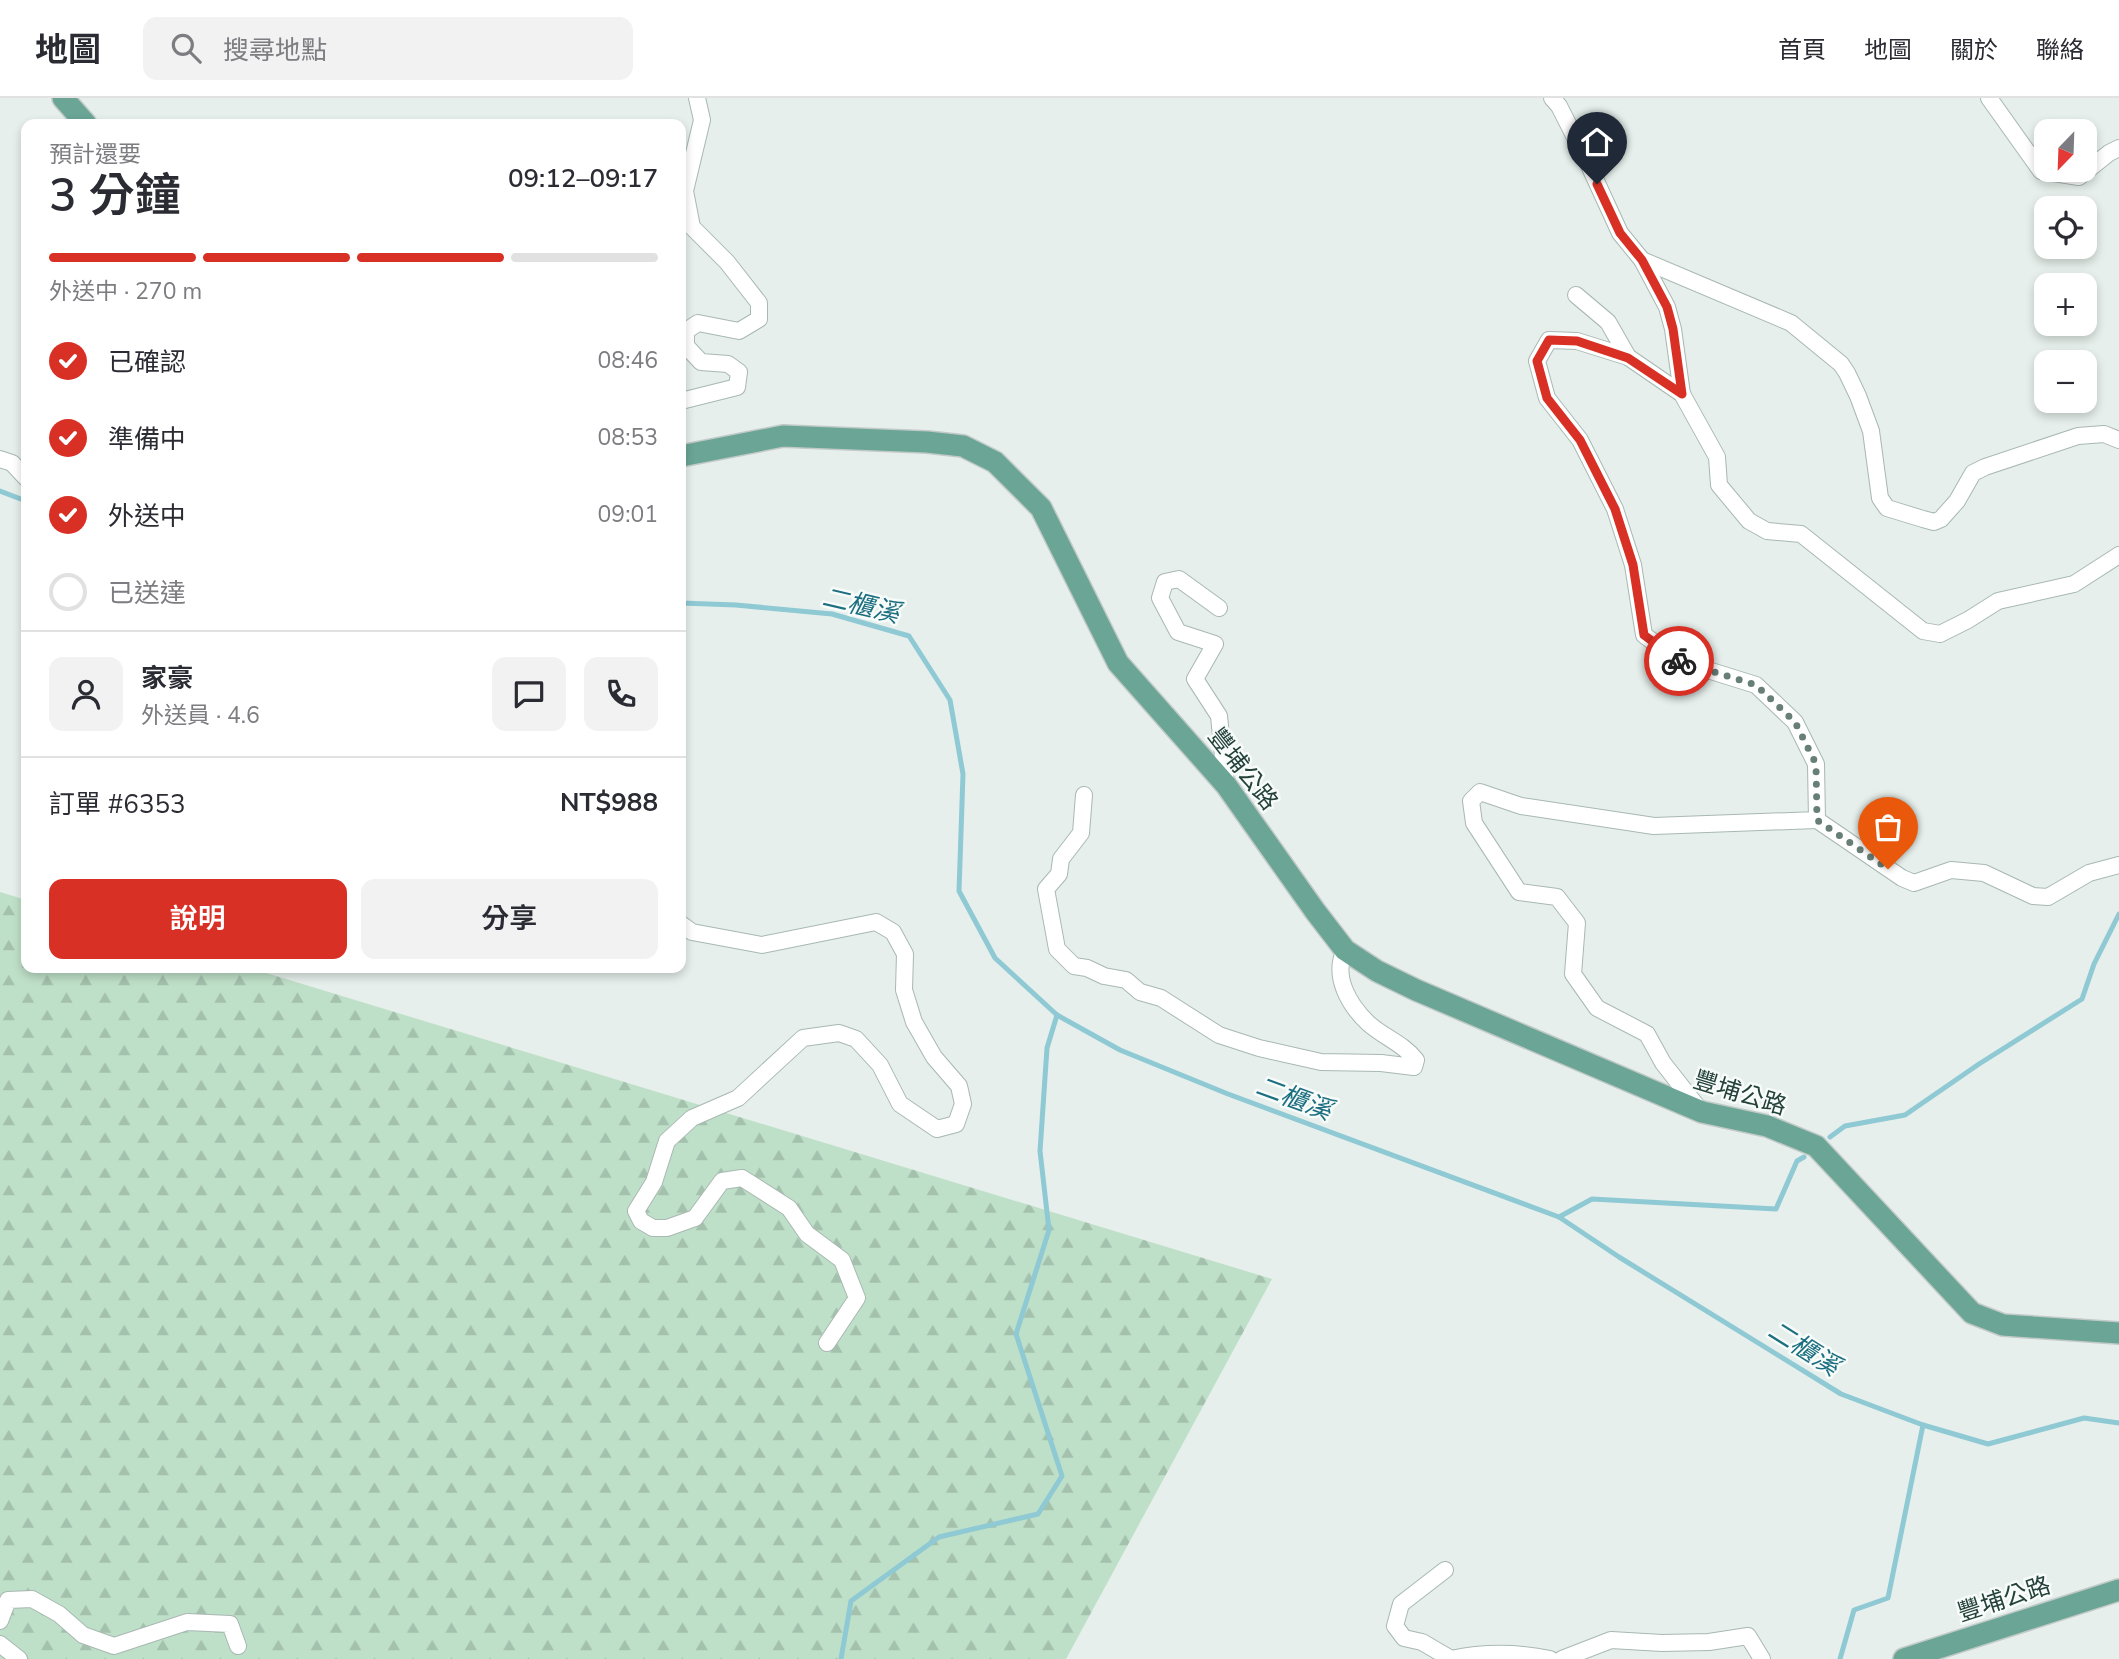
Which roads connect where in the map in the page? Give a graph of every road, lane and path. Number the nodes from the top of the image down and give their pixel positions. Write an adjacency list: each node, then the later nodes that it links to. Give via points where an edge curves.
1 (63, 98): 5 (main road)
2 (697, 98): 7 (street, via 702,120)
3 (1552, 98): 9 (street, via 1620,233)
4 (1989, 98): 6 (street, via 2041,171 2079,177)
5 (82, 119)
6 (2119, 148)
7 (686, 187)
8 (686, 196): 11 (street, via 692,227 759,303 759,319 739,331 698,323)
9 (1642, 260): 14 (street, via 1667,307); 16 (street, via 1791,323 1841,364 1871,431 1880,498 1896,512 1934,522 1957,501 1973,473 1985,467 2078,436 2104,434)
10 (1576, 295): 13 (street, via 1608,322)
11 (686, 331)
12 (686, 346): 15 (street, via 701,362 728,364 739,372 737,387)
13 (1628, 358): 14 (street); 24 (street, via 1577,341 1549,340 1537,361 1547,398 1580,440 1615,509 1633,565 1644,635 1679,661 1756,685 1795,722 1816,764)
14 (1682, 394): 20 (street, via 1717,457 1719,485 1749,521 1768,531 1801,534 1923,631 1940,634 1998,601 2074,584)
15 (686, 400)
16 (2119, 440)
17 (686, 455): 22 (main road, 豐埔公路, via 783,436 963,446 995,462 1041,508 1118,663)
18 (0, 459): 19 (street)
19 (21, 473)
20 (2119, 555)
21 (1219, 608): 22 (street, via 1179,579 1165,582 1160,598 1178,632 1215,644 1195,679 1219,716)
22 (1226, 785): 27 (main road, 豐埔公路)
23 (1084, 795): 27 (street, via 1082,833 1061,859 1059,874 1046,889 1057,950 1074,967 1126,980 1139,992 1161,998 1219,1035 1259,1048 1321,1062 1414,1067 1416,1060 1409,1050 1368,1024 1344,992 1339,962)
24 (1817, 820): 25 (street, via 1914,883 1951,870 1984,873 2034,896 2048,897 2089,873); 28 (street, via 1654,826 1521,806 1479,792 1471,802 1474,823 1520,892 1557,897 1577,923 1573,974 1597,1008 1647,1034 1663,1063)
25 (2119, 865)
26 (686, 928): 30 (street, via 762,944 876,922 893,932 905,954 904,990 915,1022 934,1058 959,1086 963,1104 956,1124 937,1129 900,1104 880,1065 856,1039 839,1033 803,1038 738,1098 692,1118 667,1141 654,1182 636,1211 641,1221 653,1228 667,1228 695,1218 722,1181 743,1178 789,1208 807,1234 842,1261 857,1298)
27 (1345, 950): 28 (main road, 豐埔公路, via 1416,989)
28 (1702, 1112): 29 (main road, 豐埔公路, via 1767,1126 1821,1151 1972,1313 2004,1325)
29 (2119, 1333)
30 (827, 1343)
31 (1445, 1570): 37 (street, via 1401,1604 1395,1626 1404,1638 1422,1642 1451,1659 1522,1653)
32 (2119, 1590): 40 (main road, 豐埔公路)
33 (0, 1621): 35 (street, via 8,1600 32,1599 83,1635 114,1646 187,1622 230,1624)
34 (0, 1643): 36 (street)
35 (238, 1646)
36 (19, 1659)
37 (1550, 1659)
38 (1562, 1659): 39 (street, via 1611,1640 1685,1642 1748,1636)
39 (1762, 1659)
40 (1904, 1659)

